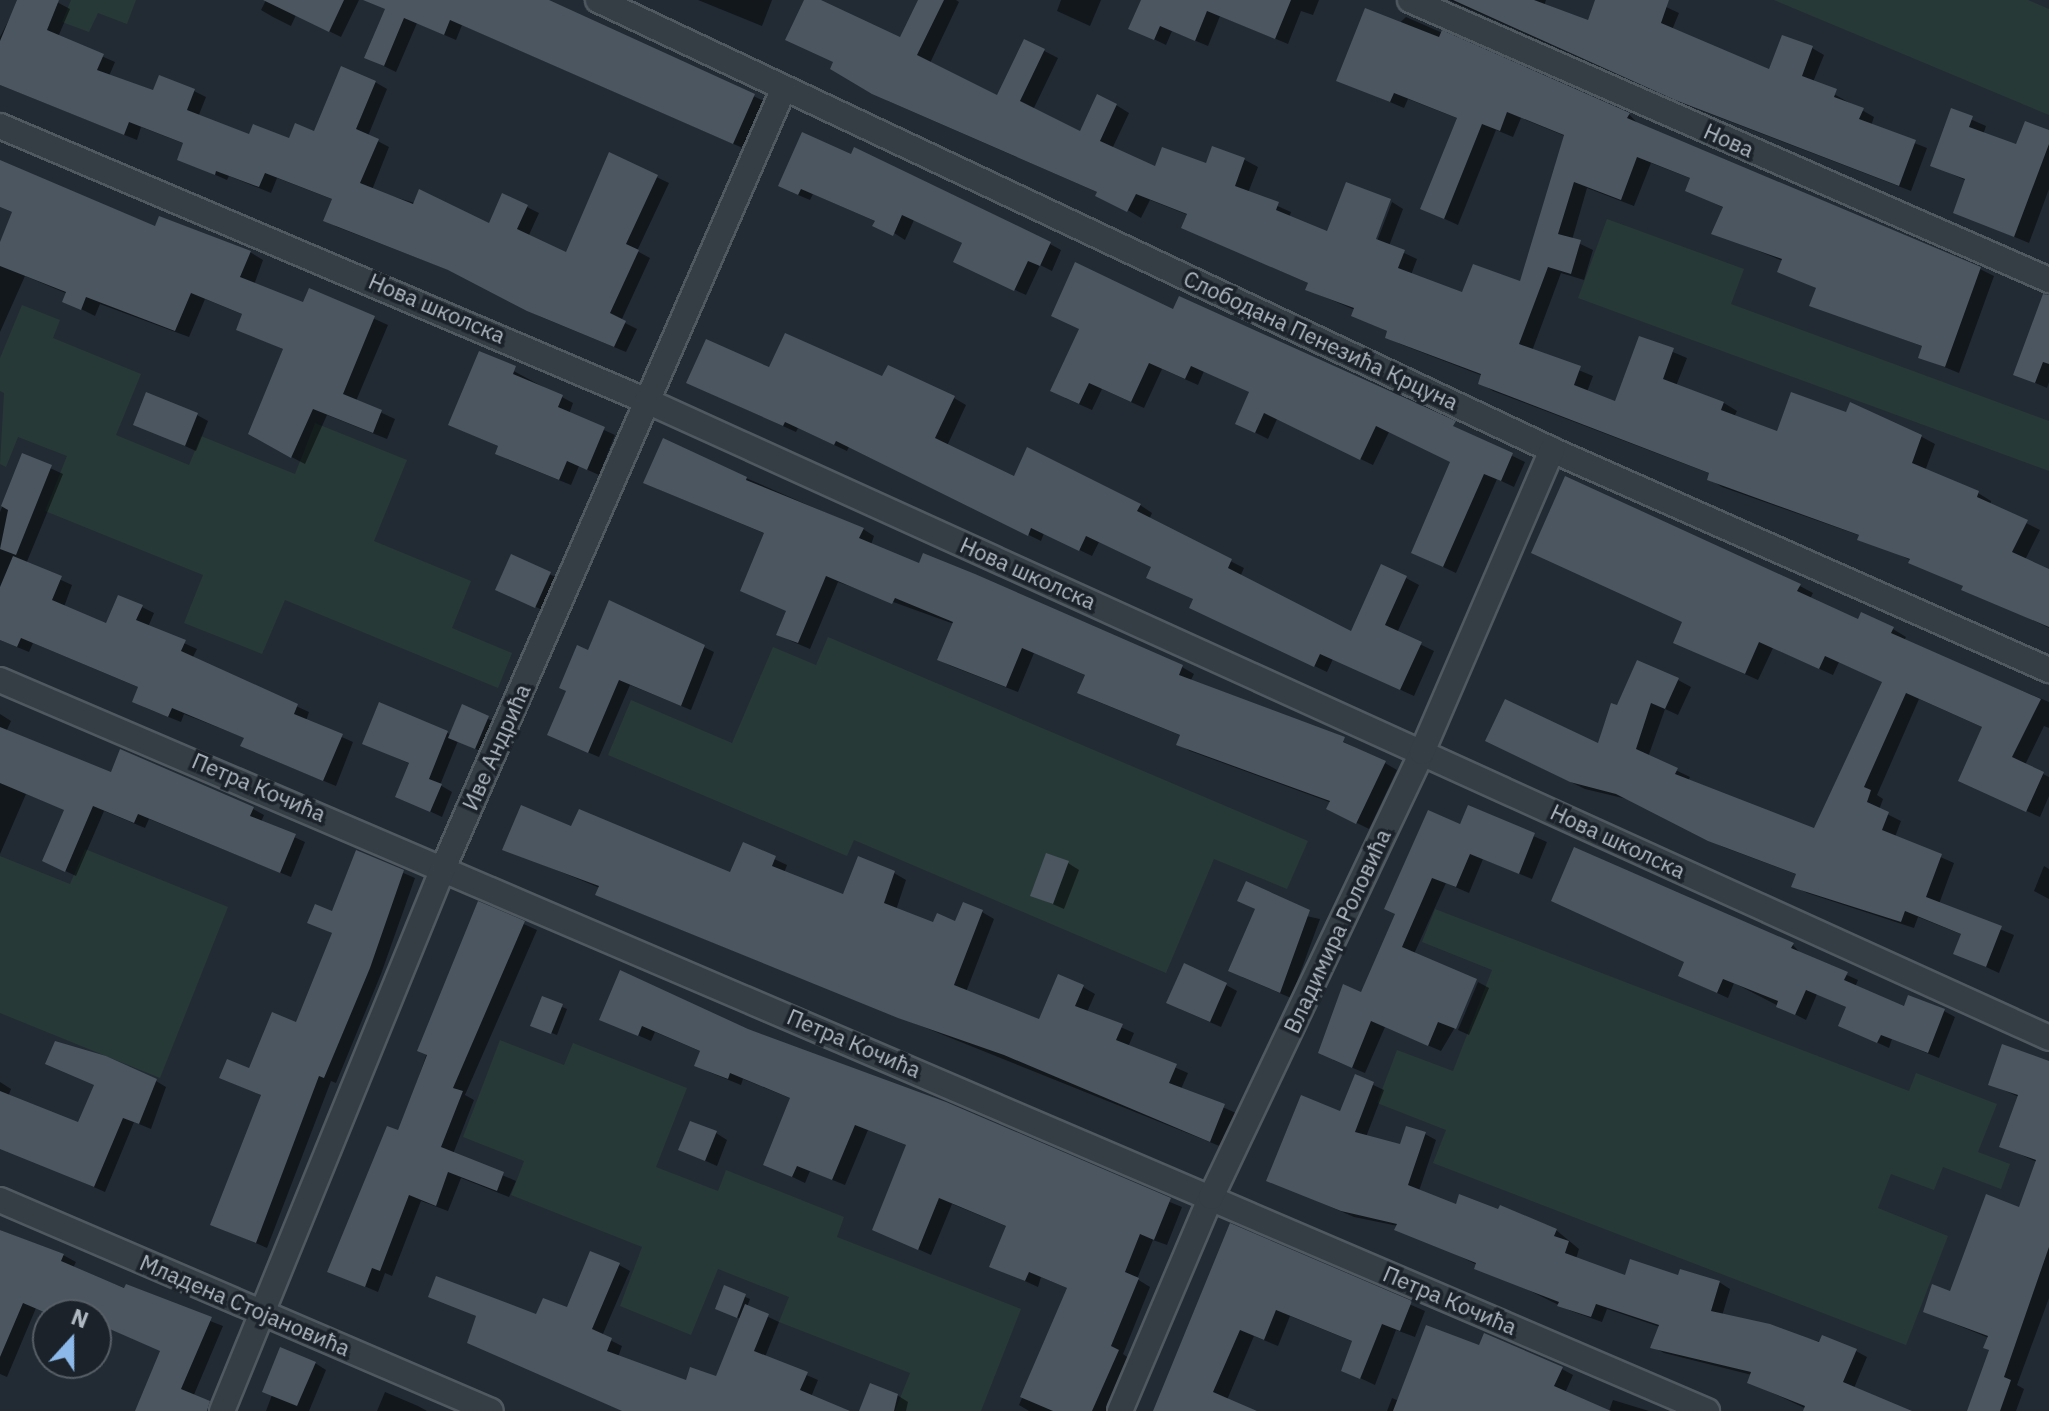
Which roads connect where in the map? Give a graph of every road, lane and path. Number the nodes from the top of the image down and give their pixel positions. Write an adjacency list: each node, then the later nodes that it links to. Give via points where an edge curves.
1 (598, 0): 3 (street, Слободана Пенезића Крцуна)
2 (1410, 0): 5 (street, Нова)
3 (784, 88): 6 (street, Иве Андрића); 7 (street, Слободана Пенезића Крцуна)
4 (0, 126): 6 (street, Нова школска)
5 (2049, 280)
6 (647, 401): 10 (street, Нова школска); 11 (street, Иве Андрића)
7 (1552, 450): 8 (street, Слободана Пенезића Крцуна); 10 (street, Владимира Роловића)
8 (2049, 670)
9 (0, 680): 11 (street, Петра Кочића)
10 (1422, 752): 12 (street, Нова школска); 13 (street, Владимира Роловића)
11 (444, 866): 13 (street, Петра Кочића); 15 (street, Иве Андрића)
12 (2049, 1038)
13 (1211, 1197): 18 (street, Владимира Роловића); 19 (street, Петра Кочића)
14 (0, 1200): 15 (street, Младена Стојановића)
15 (263, 1312): 16 (street, Иве Андрића); 17 (street, Младена Стојановића)
16 (222, 1411)
17 (491, 1411)
18 (1120, 1411)
19 (1707, 1411)

